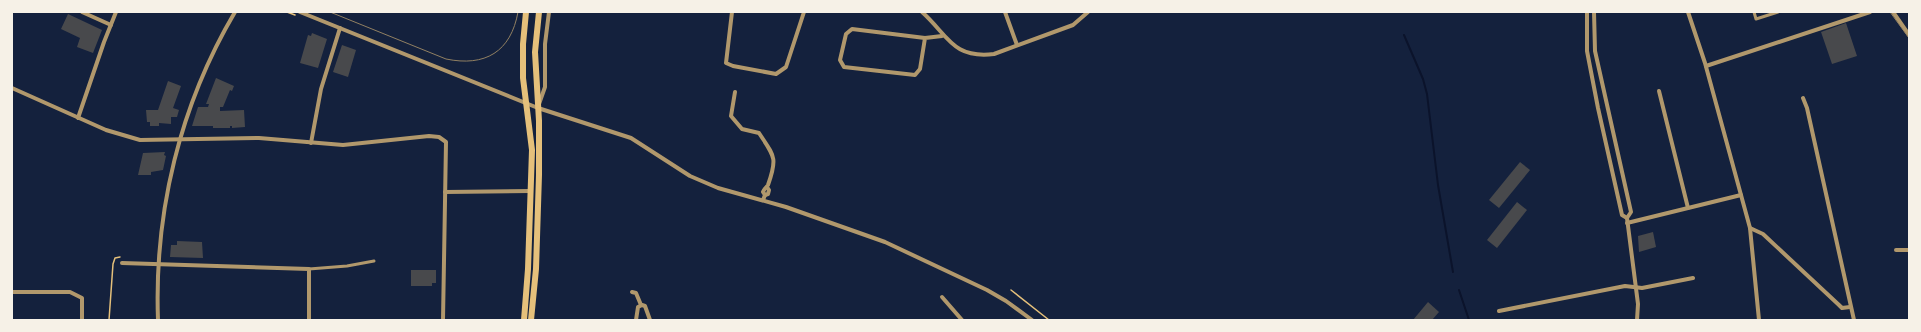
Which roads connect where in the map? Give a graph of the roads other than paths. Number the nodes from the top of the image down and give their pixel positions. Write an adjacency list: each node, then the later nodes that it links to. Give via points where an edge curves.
1 (82, 12): 20 (street)
2 (116, 12): 20 (street)
3 (235, 12): 36 (street, via 203,71)
4 (300, 12): 21 (street)
5 (526, 12): 33 (main road, via 523,74)
6 (539, 12): 34 (main road, via 536,52)
7 (549, 12): 34 (street, via 545,44 545,86)
8 (732, 12): 9 (street, via 726,63 776,74 786,67)
9 (804, 12)
10 (922, 12): 23 (street)
11 (1005, 12): 25 (street)
12 (1088, 12): 25 (street, via 1073,24)
13 (1587, 12): 26 (street)
14 (1594, 12): 27 (street)
15 (1688, 12): 28 (street)
16 (1754, 12): 17 (street, via 1756,19)
17 (1778, 12)
18 (1870, 12): 28 (street)
19 (1893, 12): 22 (street)
20 (111, 24): 35 (street)
21 (340, 28): 33 (street); 37 (street, via 321,89)
22 (1909, 35)
23 (942, 36): 24 (street); 25 (street, via 955,46 976,54 994,54)
24 (925, 38): 24 (street, via 852,29 846,34 841,64 844,67 915,75 920,69)
25 (1017, 45)
26 (1587, 51): 27 (street); 43 (street, via 1622,215)
27 (1595, 51): 43 (street, via 1631,212)
28 (1706, 66): 40 (street)
29 (12, 88): 35 (street)
30 (1659, 91): 42 (street)
31 (735, 92): 41 (street, via 731,116 742,129 759,133 774,155)
32 (1802, 98): 57 (street, via 1807,108)
33 (526, 102): 34 (street); 38 (main road, via 532,150)
34 (538, 108): 41 (street, via 631,138 690,176 718,188); 65 (main road, via 536,269)
35 (78, 118): 36 (street, via 117,134 140,140)
36 (179, 140): 37 (street, via 259,138); 49 (street, via 167,198)
37 (311, 143): 39 (street, via 343,145 439,137 446,142)
38 (530, 191): 39 (street); 64 (main road)
39 (445, 192): 63 (street)
40 (1741, 195): 42 (street); 44 (street)
41 (763, 200): 68 (street, via 885,242 987,290)
42 (1688, 208): 43 (street)
43 (1627, 220): 52 (street)
44 (1750, 228): 57 (street, via 1764,234 1839,305 1846,308); 70 (street)
45 (1896, 250): 46 (street)
46 (1909, 250)
47 (374, 261): 50 (street, via 347,266)
48 (122, 263): 49 (street)
49 (159, 265): 50 (street); 61 (street)
50 (309, 268): 62 (street)
51 (1693, 278): 52 (street, via 1642,288)
52 (1636, 286): 58 (street); 69 (street)
53 (12, 292): 60 (street, via 77,294 82,298)
54 (632, 292): 56 (street, via 636,293)
55 (942, 298): 59 (street)
56 (641, 305): 66 (street, via 638,307); 67 (street, via 645,306)
57 (1850, 306): 71 (street)
58 (1499, 311)
59 (960, 319)
60 (82, 320)
61 (158, 320)
62 (309, 320)
63 (443, 320)
64 (524, 320)
65 (531, 320)
66 (636, 320)
67 (650, 320)
68 (1032, 320)
69 (1637, 320)
70 (1759, 320)
71 (1854, 320)

